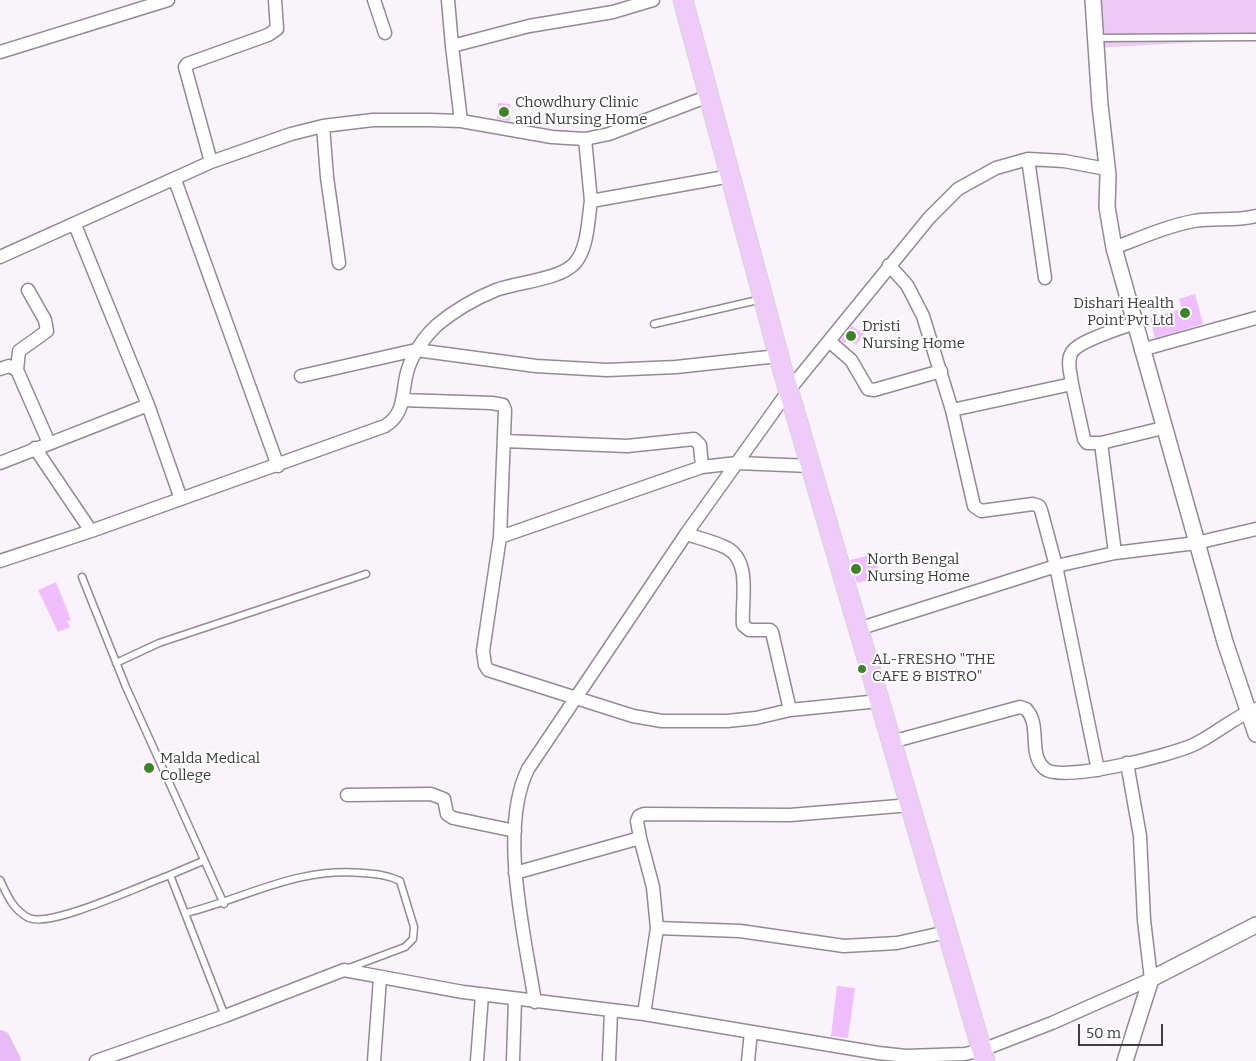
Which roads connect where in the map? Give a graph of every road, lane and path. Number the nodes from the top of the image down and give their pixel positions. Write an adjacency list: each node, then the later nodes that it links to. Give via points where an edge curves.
1 (168, 0): 13 (street)
2 (275, 0): 19 (street, via 277,29 185,67)
3 (374, 0): 9 (street)
4 (448, 0): 12 (street)
5 (653, 0): 12 (street, via 613,12 529,26)
6 (682, 0): 14 (main road)
7 (1084, 0): 20 (street, via 1091,106)
8 (1093, 0): 11 (street)
9 (385, 33)
10 (1256, 37): 11 (lane)
11 (1095, 38): 23 (street)
12 (452, 46): 15 (street)
13 (0, 52)
14 (709, 96): 17 (street, via 609,134); 21 (main road)
15 (461, 121): 16 (street, via 373,120); 17 (street, via 552,137)
16 (323, 126): 19 (street); 29 (street, via 326,177)
17 (585, 139): 24 (street)
18 (1028, 160): 20 (street, via 1064,161); 30 (street, via 996,168 958,189 928,218); 31 (street)
19 (211, 162): 22 (street)
20 (1101, 168): 23 (street)
21 (731, 176): 24 (street); 33 (main road)
22 (175, 180): 26 (street); 57 (street)
23 (1107, 184): 27 (street, via 1107,207)
24 (591, 201): 38 (street, via 583,247 574,264 555,274 497,290 461,306 435,327)
25 (1256, 216): 27 (street, via 1178,224)
26 (75, 225): 28 (street); 48 (street)
27 (1114, 248): 35 (street)
28 (0, 257)
29 (340, 263)
30 (889, 265): 37 (street); 43 (street, via 907,285 923,316)
31 (1044, 278)
32 (28, 290): 42 (street, via 46,320 48,331 19,351)
33 (763, 299): 36 (lane); 40 (main road)
34 (1256, 318): 39 (street)
35 (1134, 323): 39 (street); 45 (street, via 1083,344 1072,352 1069,361)
36 (654, 324)
37 (829, 342): 43 (street, via 851,360 868,389); 46 (street)
38 (416, 350): 40 (street, via 536,366 607,370 676,367); 44 (street); 47 (street, via 408,369)
39 (1141, 350): 50 (street)
40 (778, 356): 46 (main road)
41 (0, 368): 42 (street, via 9,366)
42 (17, 370): 52 (street)
43 (941, 370): 49 (street)
44 (301, 376)
45 (1072, 384): 49 (street); 53 (street, via 1084,439 1087,443)
46 (789, 390): 56 (street); 58 (main road)
47 (402, 400): 51 (street, via 499,403 506,410); 57 (street, via 394,421 385,426)
48 (148, 405): 52 (street); 60 (street)
49 (952, 410): 68 (street, via 974,506 981,511 1033,504 1039,506)
50 (1163, 428): 53 (street); 65 (street)
51 (505, 441): 59 (street, via 618,446 694,439 700,445); 64 (street)
52 (49, 443): 54 (street)
53 (1101, 443): 66 (street)
54 (35, 448): 55 (street); 62 (street)
55 (0, 463)
56 (737, 463): 58 (street); 59 (street); 63 (street)
57 (278, 466): 60 (street)
58 (811, 466): 71 (main road)
59 (702, 467): 64 (street)
60 (181, 499): 62 (street)
61 (1256, 529): 65 (street)
62 (91, 531): 67 (street)
63 (686, 534): 73 (street); 75 (street, via 727,548 741,564 743,625 749,630 772,632)
64 (500, 538): 73 (street, via 483,651 485,666 488,670)
65 (1196, 543): 66 (street); 76 (street, via 1225,642)
66 (1114, 553): 68 (street)
67 (0, 561)
68 (1056, 566): 71 (street); 80 (street)
69 (366, 574): 72 (lane, via 159,643)
70 (82, 577): 72 (lane)
71 (858, 629): 74 (main road)
72 (116, 663): 85 (lane)
73 (577, 698): 75 (street, via 633,716 662,721 727,721); 83 (street, via 522,781)
74 (880, 701): 75 (street); 78 (main road)
75 (790, 710)
76 (1252, 710): 77 (street); 79 (street, via 1192,746)
77 (1256, 734)
78 (892, 742): 80 (street, via 1020,707 1026,709 1033,719 1036,754 1042,767 1055,774); 82 (main road)
79 (1127, 763): 80 (street); 96 (street, via 1140,836)
80 (1098, 770)
81 (347, 795): 83 (street, via 431,794 444,799 447,814 453,818)
82 (911, 805): 84 (street, via 790,815 644,814 637,820); 93 (main road)
83 (515, 831): 86 (street)
84 (640, 838): 86 (street); 92 (street, via 653,887)
85 (203, 861): 87 (lane); 89 (lane)
86 (515, 873): 99 (street)
87 (170, 875): 88 (lane, via 65,916 37,920 11,904); 90 (lane)
88 (0, 880)
89 (224, 904): 90 (lane); 94 (lane, via 290,878 315,873 380,874 400,881 414,927 414,939 405,947)
90 (186, 913): 102 (lane)
91 (1256, 926): 96 (street)
92 (657, 928): 93 (street, via 740,931 844,946 897,943); 101 (street)
93 (947, 932): 105 (main road)
94 (344, 970): 95 (street); 102 (street)
95 (380, 978): 97 (street); 108 (street)
96 (1151, 979): 105 (street); 113 (street)
97 (482, 995): 98 (street); 109 (street)
98 (515, 999): 99 (street); 110 (street)
99 (535, 1002): 100 (street)
100 (611, 1011): 101 (street); 111 (street)
101 (644, 1014): 103 (street)
102 (225, 1016): 107 (street)
103 (751, 1032): 105 (street, via 906,1056); 112 (street)
104 (0, 1041): 106 (highway)
105 (984, 1055)
106 (10, 1061)
107 (96, 1061)
108 (374, 1061)
109 (477, 1061)
110 (513, 1061)
111 (609, 1061)
112 (748, 1061)
113 (1125, 1061)

